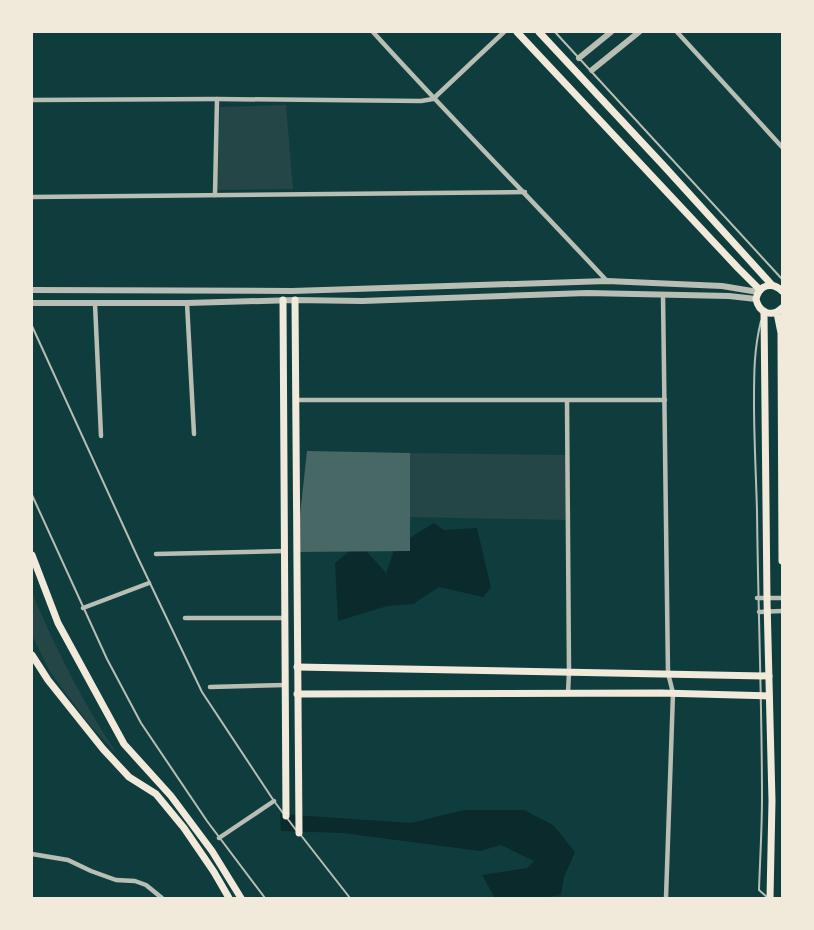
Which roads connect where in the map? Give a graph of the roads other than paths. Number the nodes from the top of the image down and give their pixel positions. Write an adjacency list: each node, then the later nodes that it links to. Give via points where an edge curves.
1 (374, 32): 12 (street)
2 (504, 32): 12 (street)
3 (517, 32): 22 (main road)
4 (539, 32): 20 (main road)
5 (555, 32): 9 (lane)
6 (611, 32): 9 (street)
7 (639, 32): 10 (street)
8 (677, 32): 14 (street)
9 (579, 58): 10 (lane)
10 (592, 70): 18 (lane)
11 (217, 99): 12 (street); 13 (street); 16 (street)
12 (433, 99): 15 (street)
13 (32, 100)
14 (783, 147)
15 (525, 192): 16 (street); 19 (street)
16 (215, 195): 17 (street)
17 (32, 197)
18 (782, 279): 20 (lane)
19 (607, 281): 21 (street, via 292,291); 22 (street, via 722,286)
20 (777, 287): 22 (main road, via 763,287)
21 (32, 290)
22 (758, 293): 23 (street); 30 (main road)
23 (663, 295): 25 (street, via 587,293); 33 (street)
24 (283, 300): 25 (street); 27 (street); 38 (main road)
25 (295, 300): 32 (main road)
26 (32, 303): 28 (street)
27 (187, 303): 28 (street); 35 (street)
28 (95, 304): 36 (street)
29 (781, 311): 30 (main road); 41 (main road)
30 (764, 312): 43 (lane, via 756,342 754,374); 44 (main road)
31 (32, 326): 42 (lane)
32 (296, 400): 34 (street); 53 (main road)
33 (665, 400): 34 (street); 55 (street)
34 (567, 401): 54 (street)
35 (194, 434)
36 (101, 436)
37 (32, 495): 46 (lane)
38 (284, 551): 39 (street); 51 (main road)
39 (156, 554)
40 (32, 555): 71 (main road, via 58,623 124,744 171,796)
41 (783, 561)
42 (149, 583): 46 (street); 64 (lane, via 202,692)
43 (757, 598): 44 (street); 48 (lane)
44 (767, 598): 45 (street); 49 (main road)
45 (783, 598)
46 (83, 608): 67 (lane, via 141,723)
47 (783, 611): 49 (street)
48 (759, 612): 49 (street); 56 (lane)
49 (767, 612): 57 (main road)
50 (186, 618): 51 (street)
51 (285, 618): 58 (main road)
52 (32, 655): 70 (main road, via 103,749 129,777 156,794 184,828)
53 (297, 667): 54 (main road); 62 (main road)
54 (569, 672): 55 (main road); 60 (street)
55 (668, 673): 56 (main road); 61 (street)
56 (760, 676): 57 (main road); 63 (lane)
57 (769, 676): 63 (main road)
58 (285, 685): 59 (street); 65 (main road)
59 (210, 687)
60 (568, 693): 61 (main road); 62 (main road)
61 (673, 693): 63 (main road); 74 (street)
62 (297, 694): 66 (main road)
63 (765, 696): 75 (main road, via 772,801); 75 (lane, via 759,890)
64 (274, 801): 65 (lane); 67 (street)
65 (286, 816): 66 (lane)
66 (299, 833): 73 (lane)
67 (219, 838): 72 (lane)
68 (32, 854): 69 (street, via 68,860 116,880 135,881)
69 (162, 898)
70 (229, 898)
71 (241, 898)
72 (265, 898)
73 (350, 898)
74 (666, 898)
75 (769, 898)

